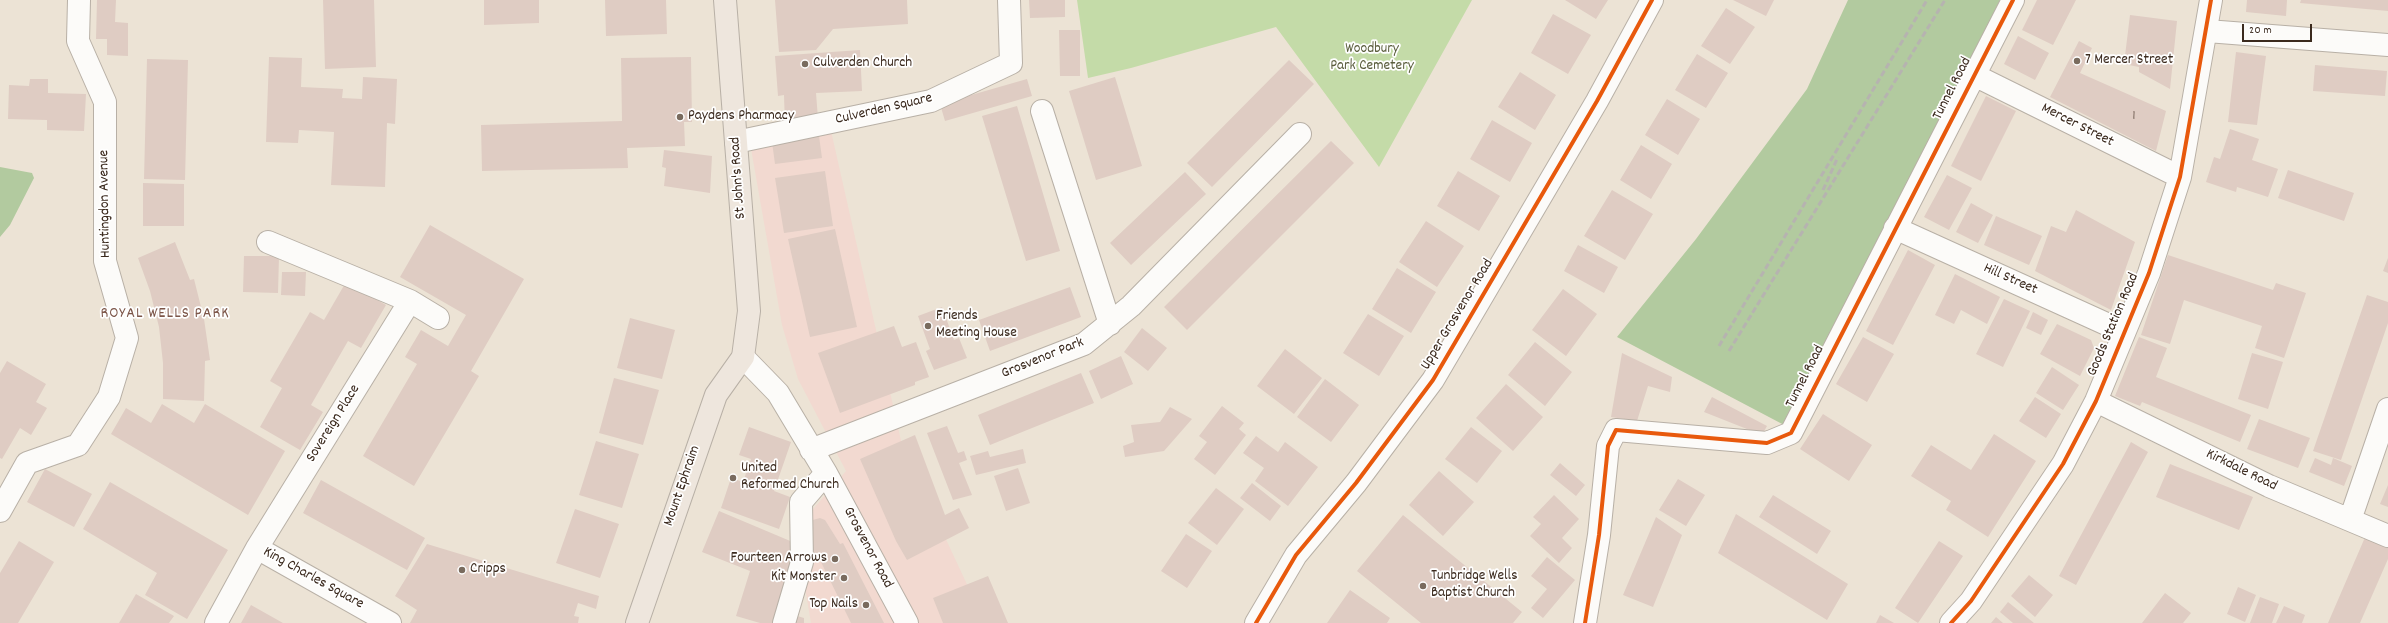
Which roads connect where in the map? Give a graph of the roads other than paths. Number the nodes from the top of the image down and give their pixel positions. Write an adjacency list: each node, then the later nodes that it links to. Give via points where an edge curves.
1 (79, 0): 25 (street, Huntingdon Avenue, via 78,42 105,102 105,261 127,338 109,397 78,445 27,463)
2 (725, 0): 12 (highway, St John's Road)
3 (1009, 0): 12 (street, Culverden Square, via 1010,63 931,101)
4 (1652, 0): 34 (street, Upper Grosvenor Road, via 1597,101 1433,380 1356,482 1296,555)
5 (2013, 0): 9 (street, Tunnel Road)
6 (2211, 0): 7 (street, Goods Station Road)
7 (2207, 30): 8 (street); 13 (street, Goods Station Road)
8 (2388, 45)
9 (1974, 75): 13 (street, Mercer Street); 14 (street, Tunnel Road)
10 (1042, 110): 18 (street)
11 (1300, 134): 18 (street, Grosvenor Park, via 1131,306)
12 (736, 142): 20 (highway, St John's Road, via 749,311)
13 (2180, 177): 19 (street, Goods Station Road, via 2149,273)
14 (1895, 228): 19 (street, Hill Street); 35 (street, Tunnel Road, via 1791,432 1767,443 1616,430 1608,446 1599,535)
15 (268, 242): 16 (street)
16 (410, 301): 17 (street); 28 (street, Sovereign Place)
17 (438, 318)
18 (1110, 324): 23 (street, Grosvenor Park, via 1084,344)
19 (2124, 332): 21 (street, Goods Station Road)
20 (743, 357): 23 (street, Grosvenor Road, via 778,393); 31 (highway, Mount Ephraim, via 716,395)
21 (2096, 401): 26 (street, Kirkdale Road, via 2269,486); 36 (street, Goods Station Road, via 2063,464 1971,601)
22 (2388, 409): 26 (street)
23 (811, 450): 24 (street, Grosvenor Road)
24 (826, 473): 32 (street, via 801,502 802,562); 33 (street, Grosvenor Road)
25 (3, 506)
26 (2350, 520): 27 (street, Kirkdale Road)
27 (2388, 536)
28 (257, 548): 29 (street, Sovereign Place); 30 (street, King Charles Square)
29 (216, 623)
30 (390, 623)
31 (637, 623)
32 (784, 623)
33 (907, 623)
34 (1256, 623)
35 (1585, 623)
36 (1951, 623)

